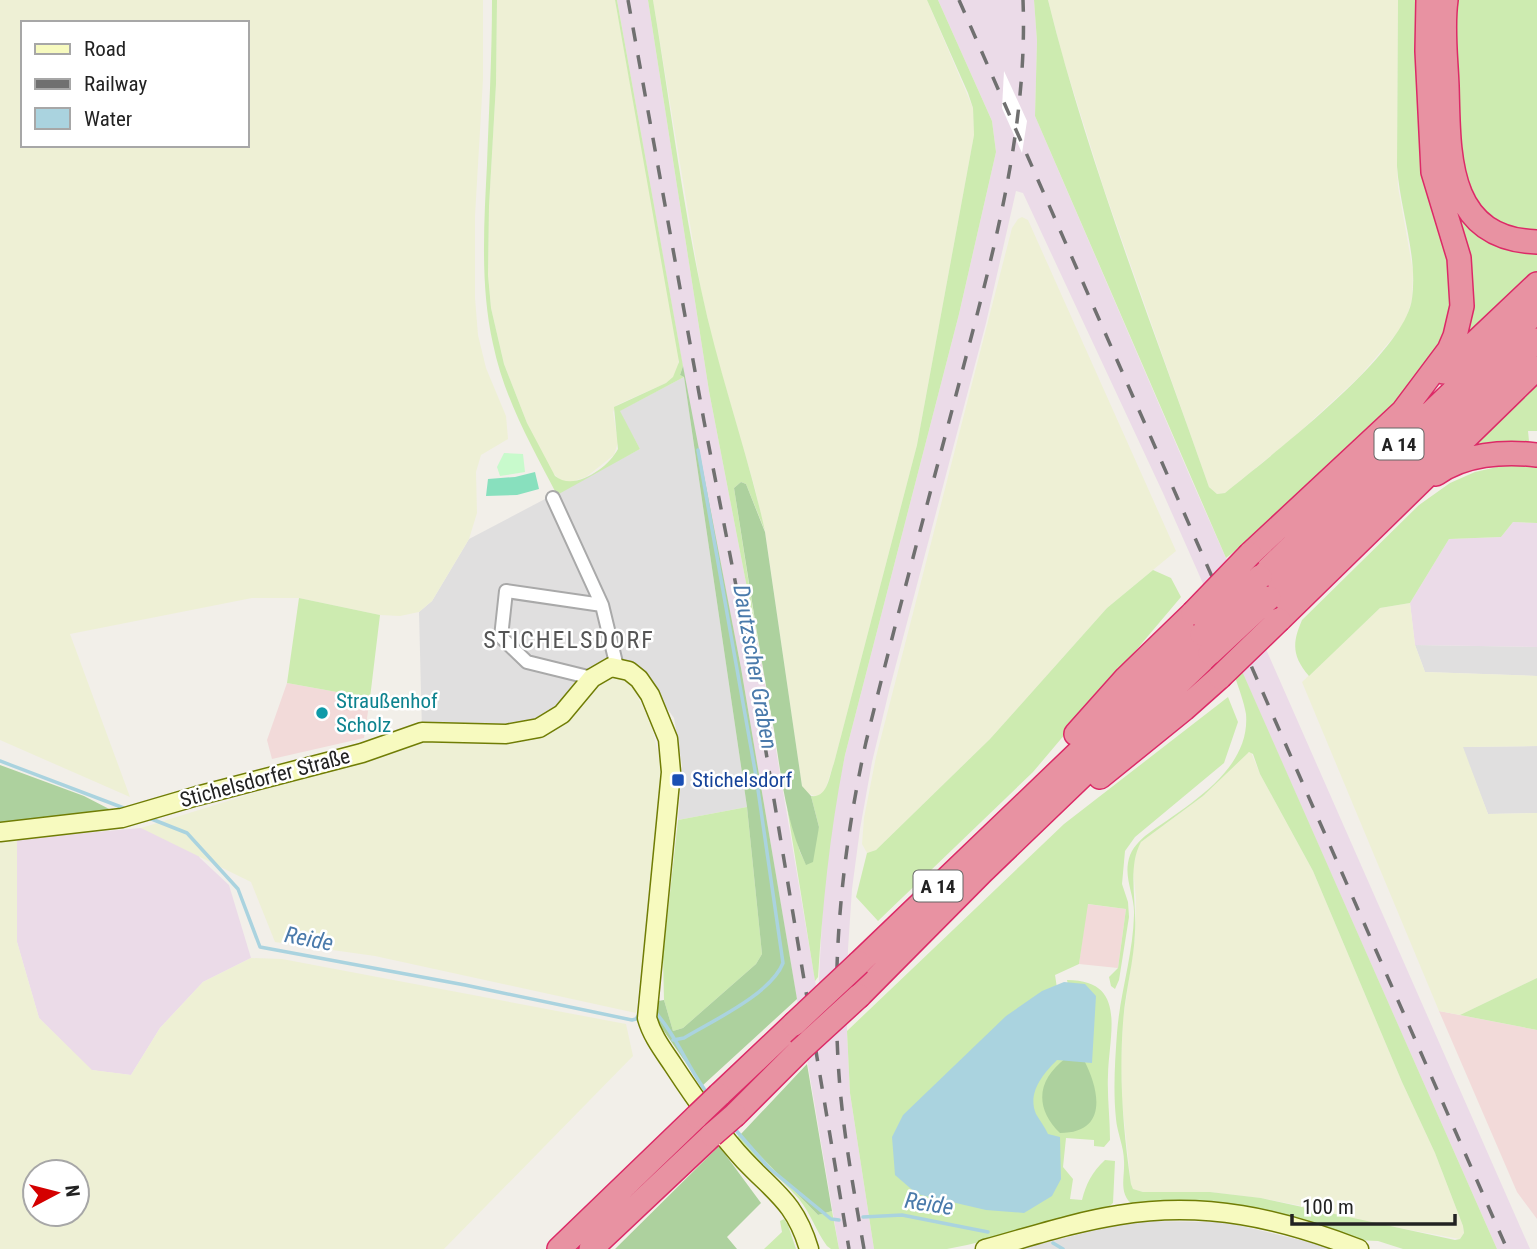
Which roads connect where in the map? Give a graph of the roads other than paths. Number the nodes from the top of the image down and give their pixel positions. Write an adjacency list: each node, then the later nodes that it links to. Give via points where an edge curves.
1 (1428, 0): 8 (highway, via 1432,161 1459,258 1462,306 1450,350)
2 (1446, 0): 3 (highway, via 1449,150 1454,181 1467,207 1487,226 1518,240)
3 (1537, 242)
4 (1537, 284): 8 (highway)
5 (1537, 311): 12 (highway, A 14)
6 (1537, 340): 12 (highway, A 14)
7 (1537, 368): 11 (highway)
8 (1401, 414): 14 (highway, bridge, via 1250,554)
9 (1537, 456): 11 (highway, via 1507,453 1456,463)
10 (553, 498): 13 (street)
11 (1402, 498): 18 (highway, bridge, via 1220,677)
12 (1265, 588): 14 (highway, A 14, bridge)
13 (602, 605): 15 (street); 16 (street, via 506,592 501,637 527,662)
14 (1201, 633): 18 (highway, A 14); 19 (highway, A 14, bridge)
15 (617, 667): 16 (street, Stichelsdorfer Straße); 21 (street, via 639,679 668,739 671,772 647,1018 650,1030 734,1149 788,1203)
16 (592, 678): 17 (street, Stichelsdorfer Straße, via 562,714 539,728 506,734 422,732 362,753 137,813)
17 (0, 832)
18 (983, 871): 20 (highway, A 14, bridge, via 859,996)
19 (559, 1249)
20 (591, 1249)
21 (808, 1249)
22 (985, 1249): 23 (street, via 1093,1220 1173,1210 1265,1218)
23 (1359, 1249)

